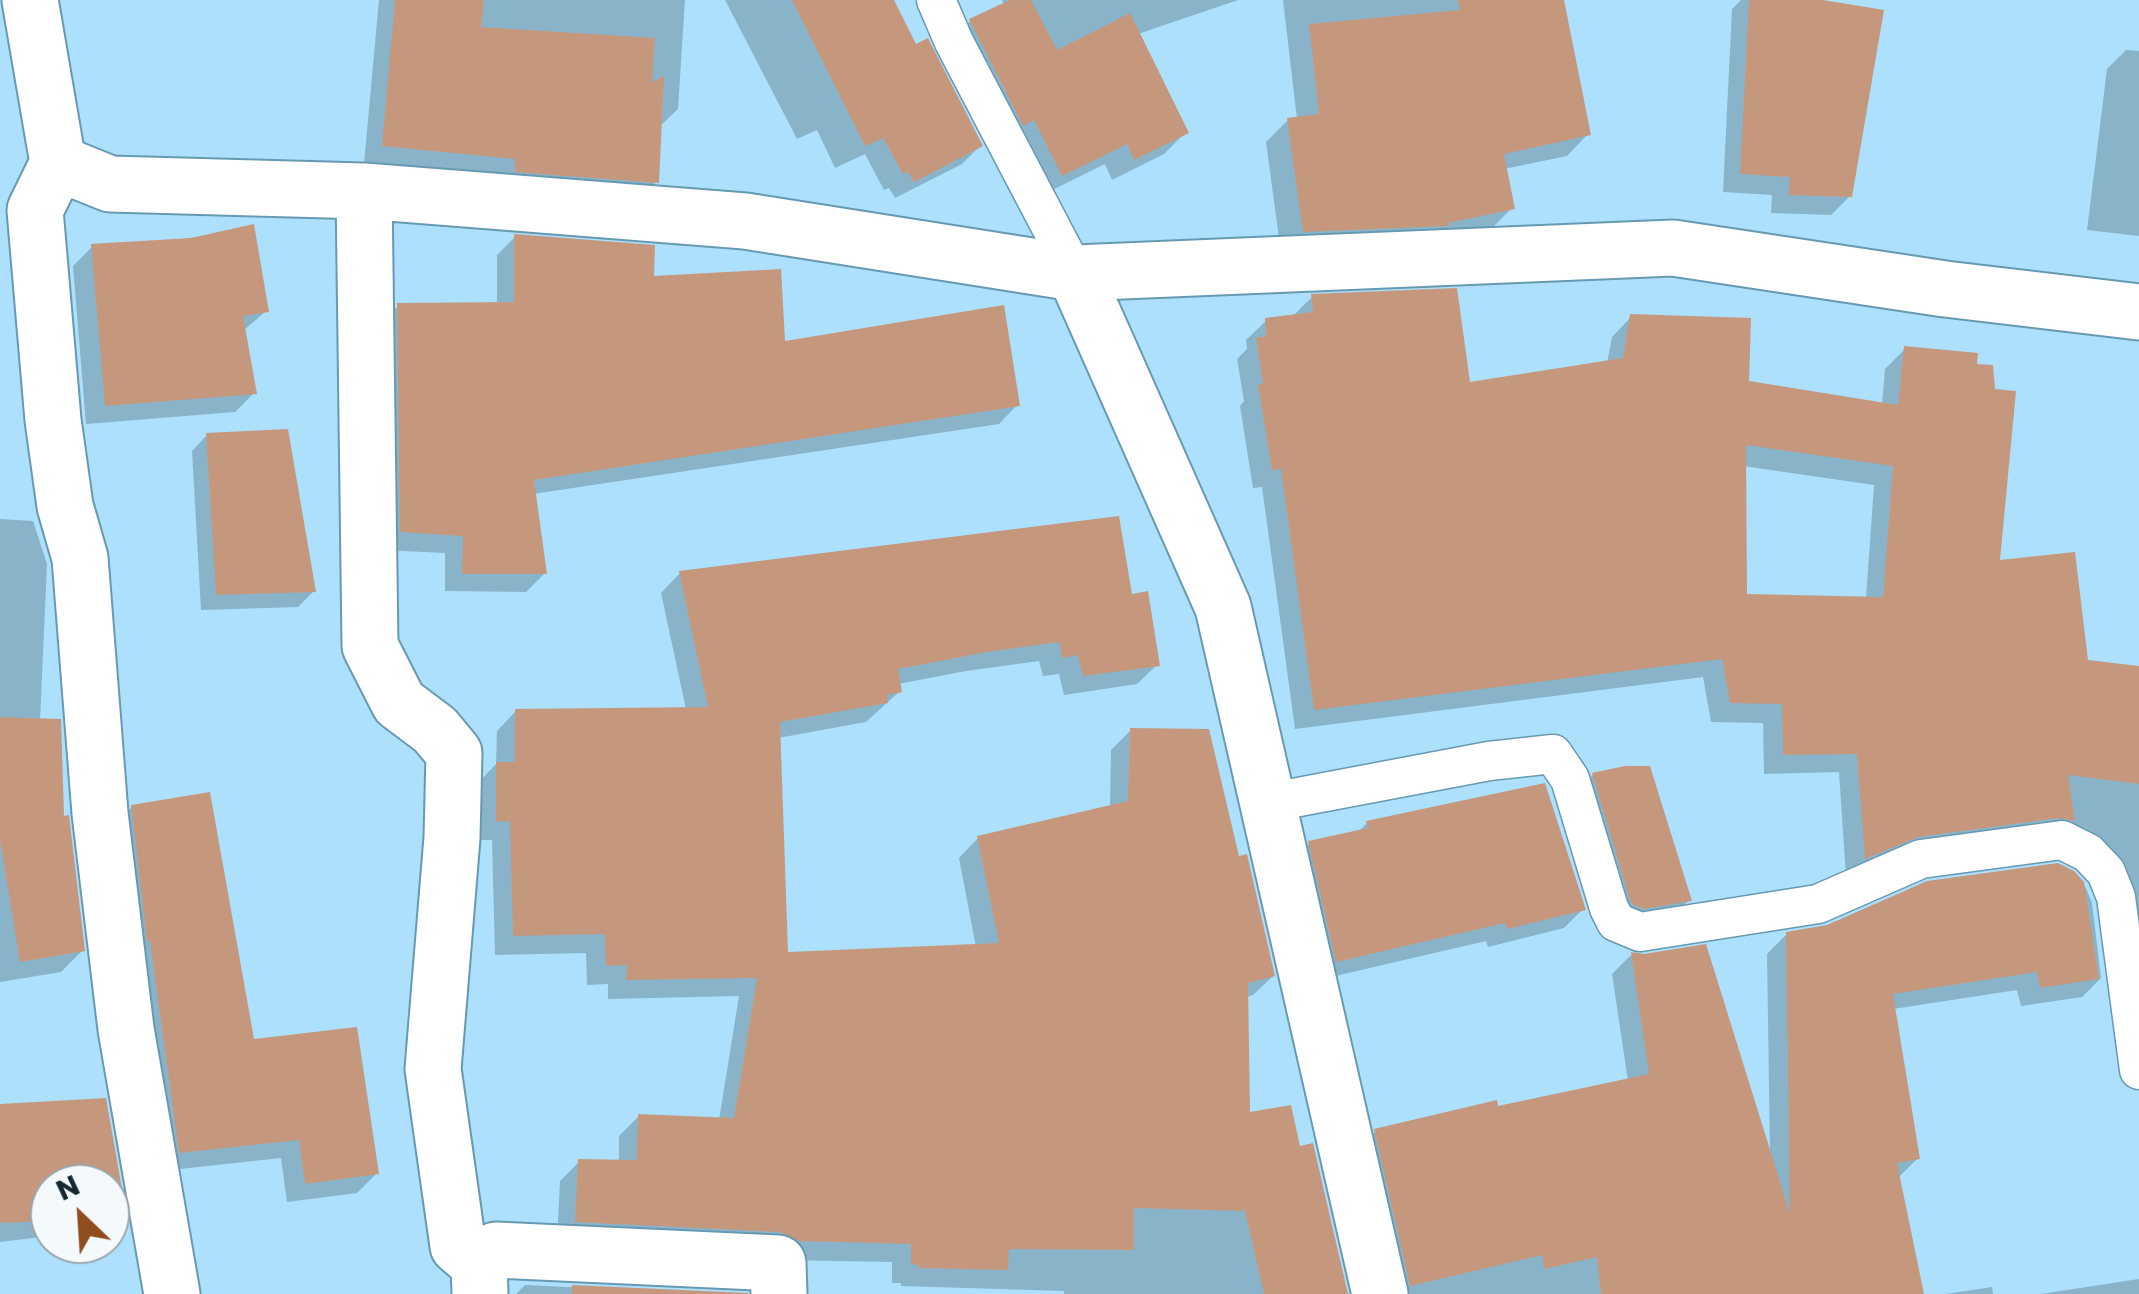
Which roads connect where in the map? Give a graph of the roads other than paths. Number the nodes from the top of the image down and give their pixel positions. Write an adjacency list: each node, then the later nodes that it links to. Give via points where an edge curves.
1 (30, 0): 3 (street)
2 (936, 0): 6 (lane)
3 (23, 90): 4 (street)
4 (58, 163): 5 (street, via 110,184); 11 (street, via 35,210 53,420 80,558 126,1029)
5 (364, 191): 6 (street, via 746,221); 10 (street, via 370,646 398,703 454,753 433,1069 458,1246)
6 (1076, 274): 7 (street, via 1672,248); 8 (street, via 1222,607)
7 (2139, 312)
8 (1267, 803): 9 (lane, via 1552,754 1570,778 1608,908 1616,922 1640,932 1818,904 1921,859 2062,840 2106,872 2116,897); 13 (street)
9 (2139, 1070)
10 (480, 1279): 12 (street, via 496,1250 778,1264)
11 (172, 1294)
12 (779, 1294)
13 (1380, 1294)

